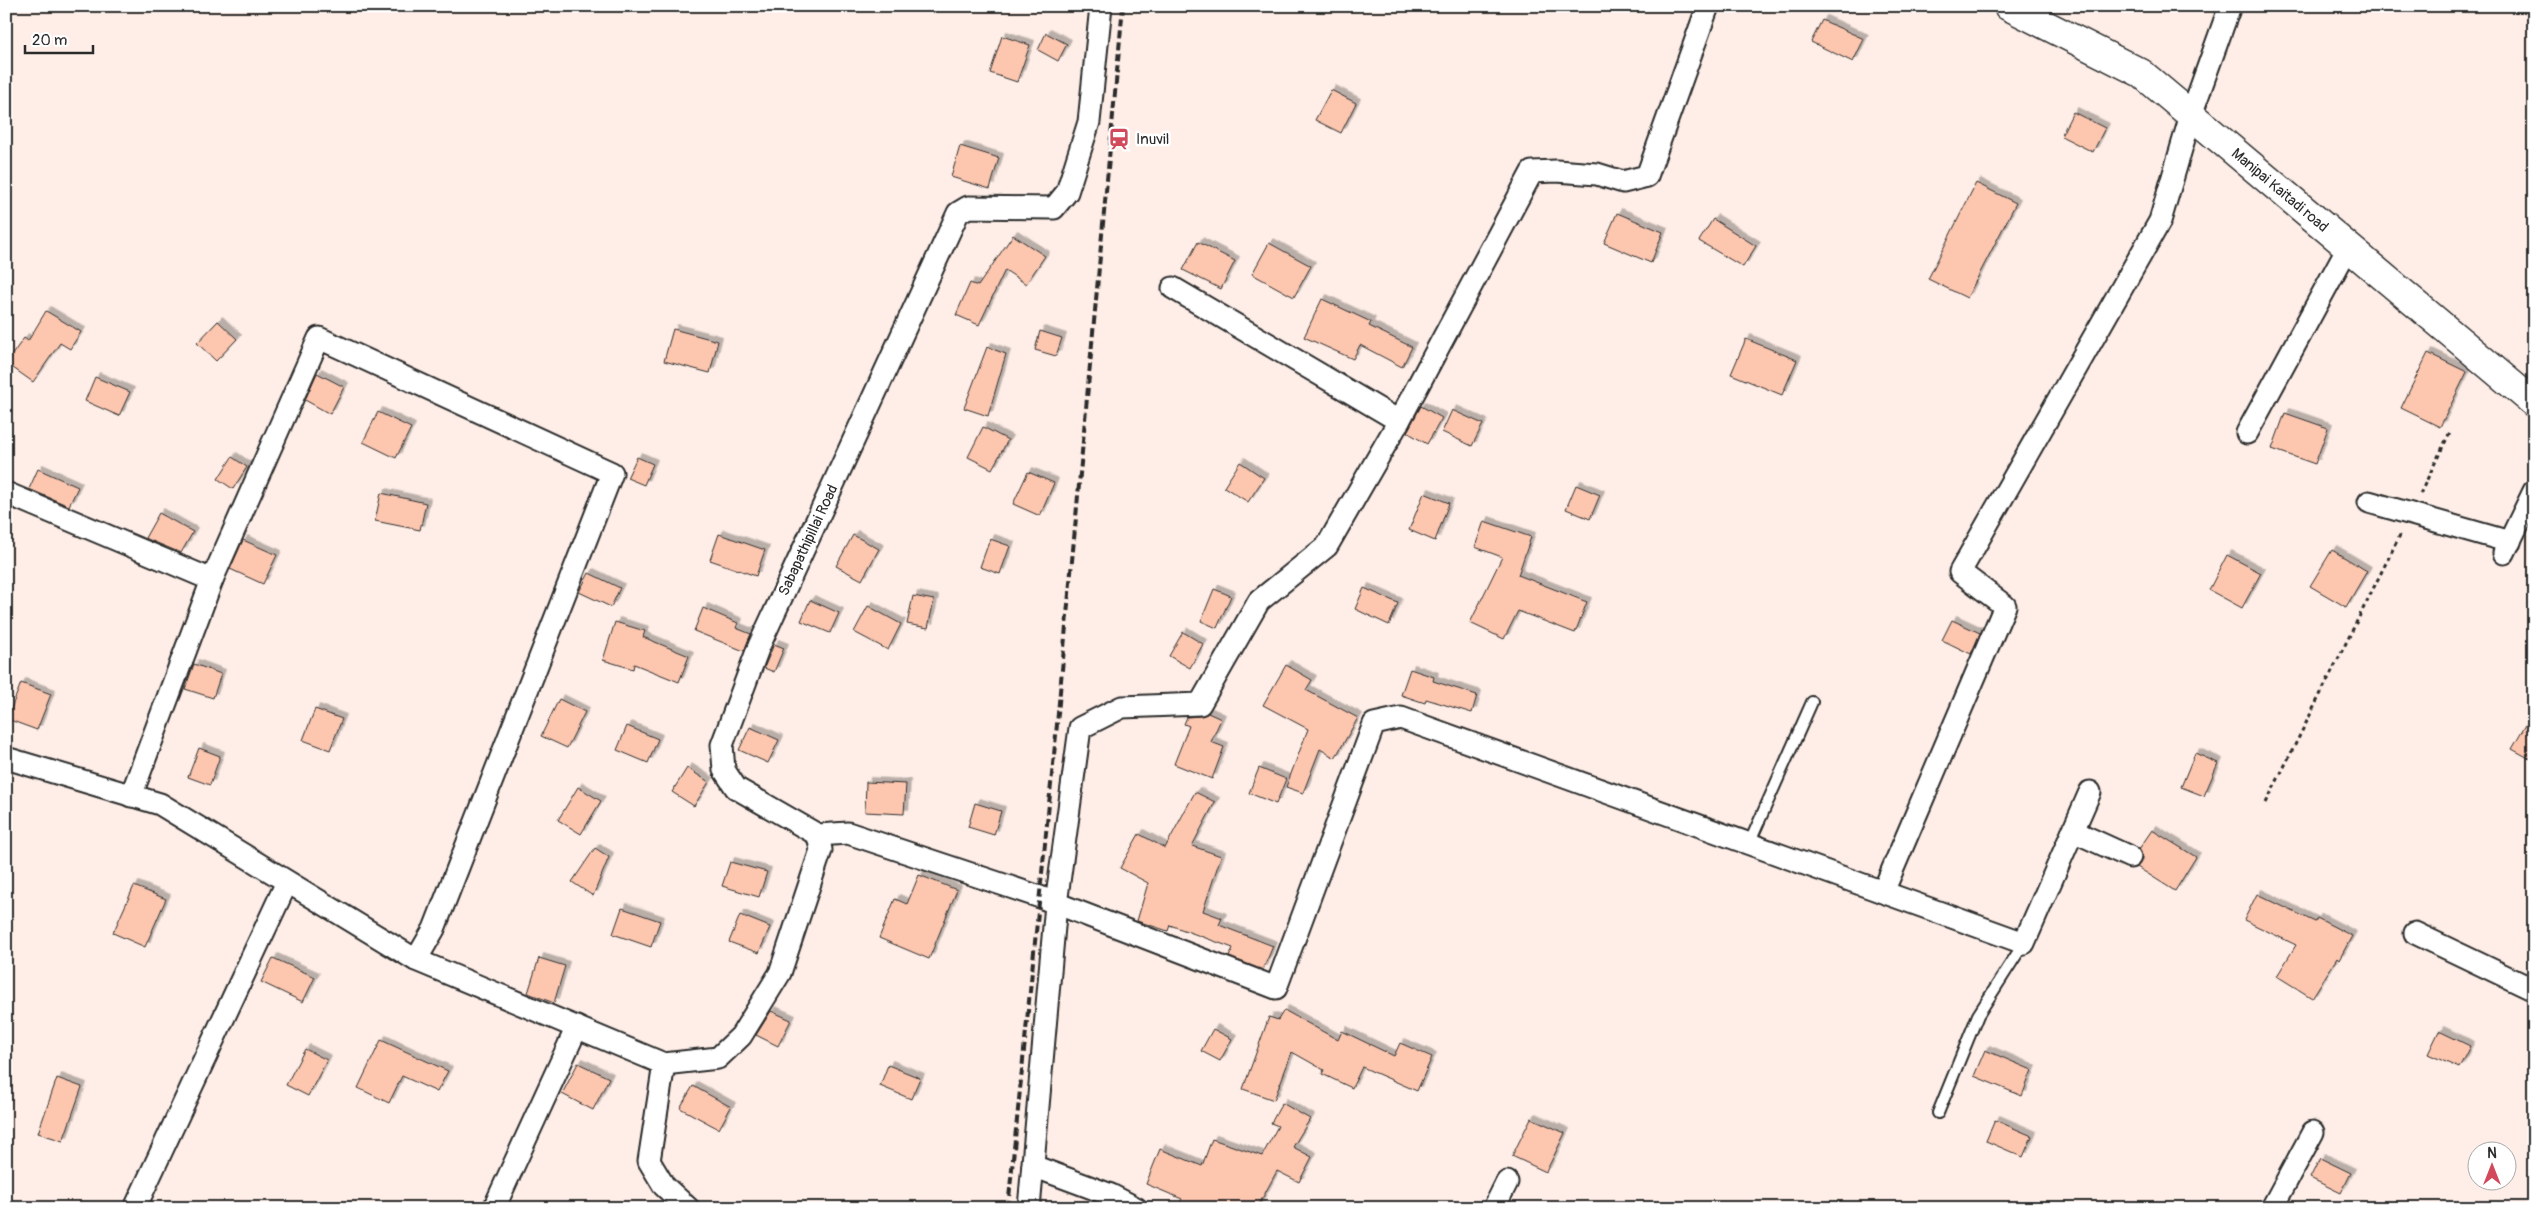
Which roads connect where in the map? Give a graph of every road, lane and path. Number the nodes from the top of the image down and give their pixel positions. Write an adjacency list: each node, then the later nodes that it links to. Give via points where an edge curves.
1 (1101, 6): 23 (street, Sabapathipillai Road, via 1089,122 1067,192 1054,208 968,207 958,213 759,646 722,745 724,770 736,788)
2 (1708, 6): 9 (street, via 1646,176 1623,182 1597,174 1532,172)
3 (2008, 6): 5 (main road, Manipai Kaitadi road, via 2141,73)
4 (2230, 6): 5 (street)
5 (2190, 115): 6 (main road, Manipai Kaitadi road); 27 (street, via 2160,221 1960,572 2005,606)
6 (2348, 247): 8 (main road, Manipai Kaitadi road); 11 (street)
7 (1173, 288): 9 (street)
8 (2534, 403)
9 (1399, 421): 28 (street, via 1326,546 1259,602 1200,704 1122,707 1080,728)
10 (2450, 432): 15 (path)
11 (2247, 433)
12 (2534, 491): 15 (street, via 2507,548)
13 (6, 493): 16 (street)
14 (2369, 502): 15 (street)
15 (2410, 514): 21 (path)
16 (212, 580): 20 (street); 31 (street, via 319,338 612,473 438,920)
17 (1812, 702): 24 (lane)
18 (6, 758): 20 (street)
19 (2090, 792): 22 (street)
20 (131, 796): 26 (street, via 160,804)
21 (2266, 803)
22 (2073, 831): 25 (street); 30 (street)
23 (818, 835): 28 (street, via 848,832); 34 (street, via 821,850 780,973 741,1036 718,1058)
24 (1750, 844): 27 (street); 28 (street, via 1401,718 1374,724 1276,988)
25 (2130, 857)
26 (287, 882): 31 (street); 39 (street)
27 (1883, 892): 30 (street)
28 (1056, 904): 37 (street)
29 (2415, 933): 32 (street)
30 (2024, 943): 35 (lane, via 1978,1015)
31 (416, 960): 33 (street)
32 (2534, 990)
33 (577, 1028): 34 (street); 40 (street)
34 (664, 1064): 41 (street, via 649,1161 664,1186)
35 (1938, 1113)
36 (2314, 1132): 45 (street)
37 (1034, 1166): 42 (street); 43 (street, via 1111,1195)
38 (1507, 1182): 44 (street)
39 (136, 1208)
40 (494, 1208)
41 (688, 1208)
42 (1029, 1208)
43 (1136, 1208)
44 (1494, 1208)
45 (2272, 1208)

